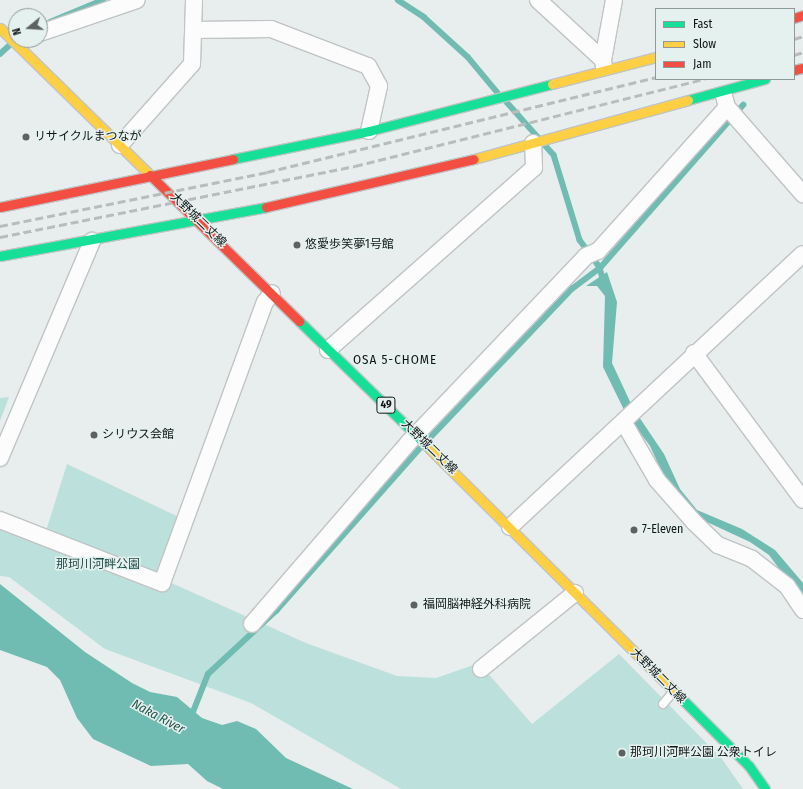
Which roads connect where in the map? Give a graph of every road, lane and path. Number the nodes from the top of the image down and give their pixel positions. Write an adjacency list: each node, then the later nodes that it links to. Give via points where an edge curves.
1 (137, 0): 5 (street)
2 (194, 0): 6 (street)
3 (538, 0): 9 (street)
4 (614, 0): 9 (street)
5 (48, 30)
6 (194, 30): 13 (street, via 271,29 368,66 379,86); 15 (street, via 192,64)
7 (28, 48): 15 (street, 大野城二丈線 / 49)
8 (655, 57): 9 (street)
9 (604, 65): 13 (street, via 541,87)
10 (761, 80): 11 (street)
11 (722, 91): 12 (street); 14 (street)
12 (727, 107): 17 (street); 27 (street, via 592,254)
13 (368, 131): 16 (street)
14 (533, 143): 19 (street, via 294,202); 24 (street, via 534,168)
15 (120, 144): 16 (street, 大野城二丈線 / 49)
16 (151, 174): 18 (street); 19 (street, 大野城二丈線 / 49)
17 (803, 194)
18 (0, 207)
19 (199, 220): 20 (street); 23 (street, 大野城二丈線 / 49)
20 (92, 240): 22 (street); 28 (street)
21 (803, 254): 25 (street)
22 (0, 256)
23 (272, 293): 24 (street, 大野城二丈線 / 49); 30 (street, via 265,302 162,583)
24 (328, 350): 27 (street, 大野城二丈線 / 49)
25 (694, 353): 26 (street); 29 (street)
26 (624, 423): 31 (street); 33 (street, via 657,480 684,513 718,544 752,559 787,586)
27 (416, 435): 31 (street, 大野城二丈線 / 49); 34 (street)
28 (0, 458)
29 (803, 500)
30 (0, 520)
31 (510, 528): 32 (street, 大野城二丈線 / 49)
32 (575, 593): 35 (street); 36 (street, 大野城二丈線 / 49)
33 (803, 610)
34 (252, 624)
35 (481, 669)
36 (674, 692): 37 (lane); 38 (street, 大野城二丈線 / 49, via 749,766)
37 (663, 704)
38 (765, 789)

